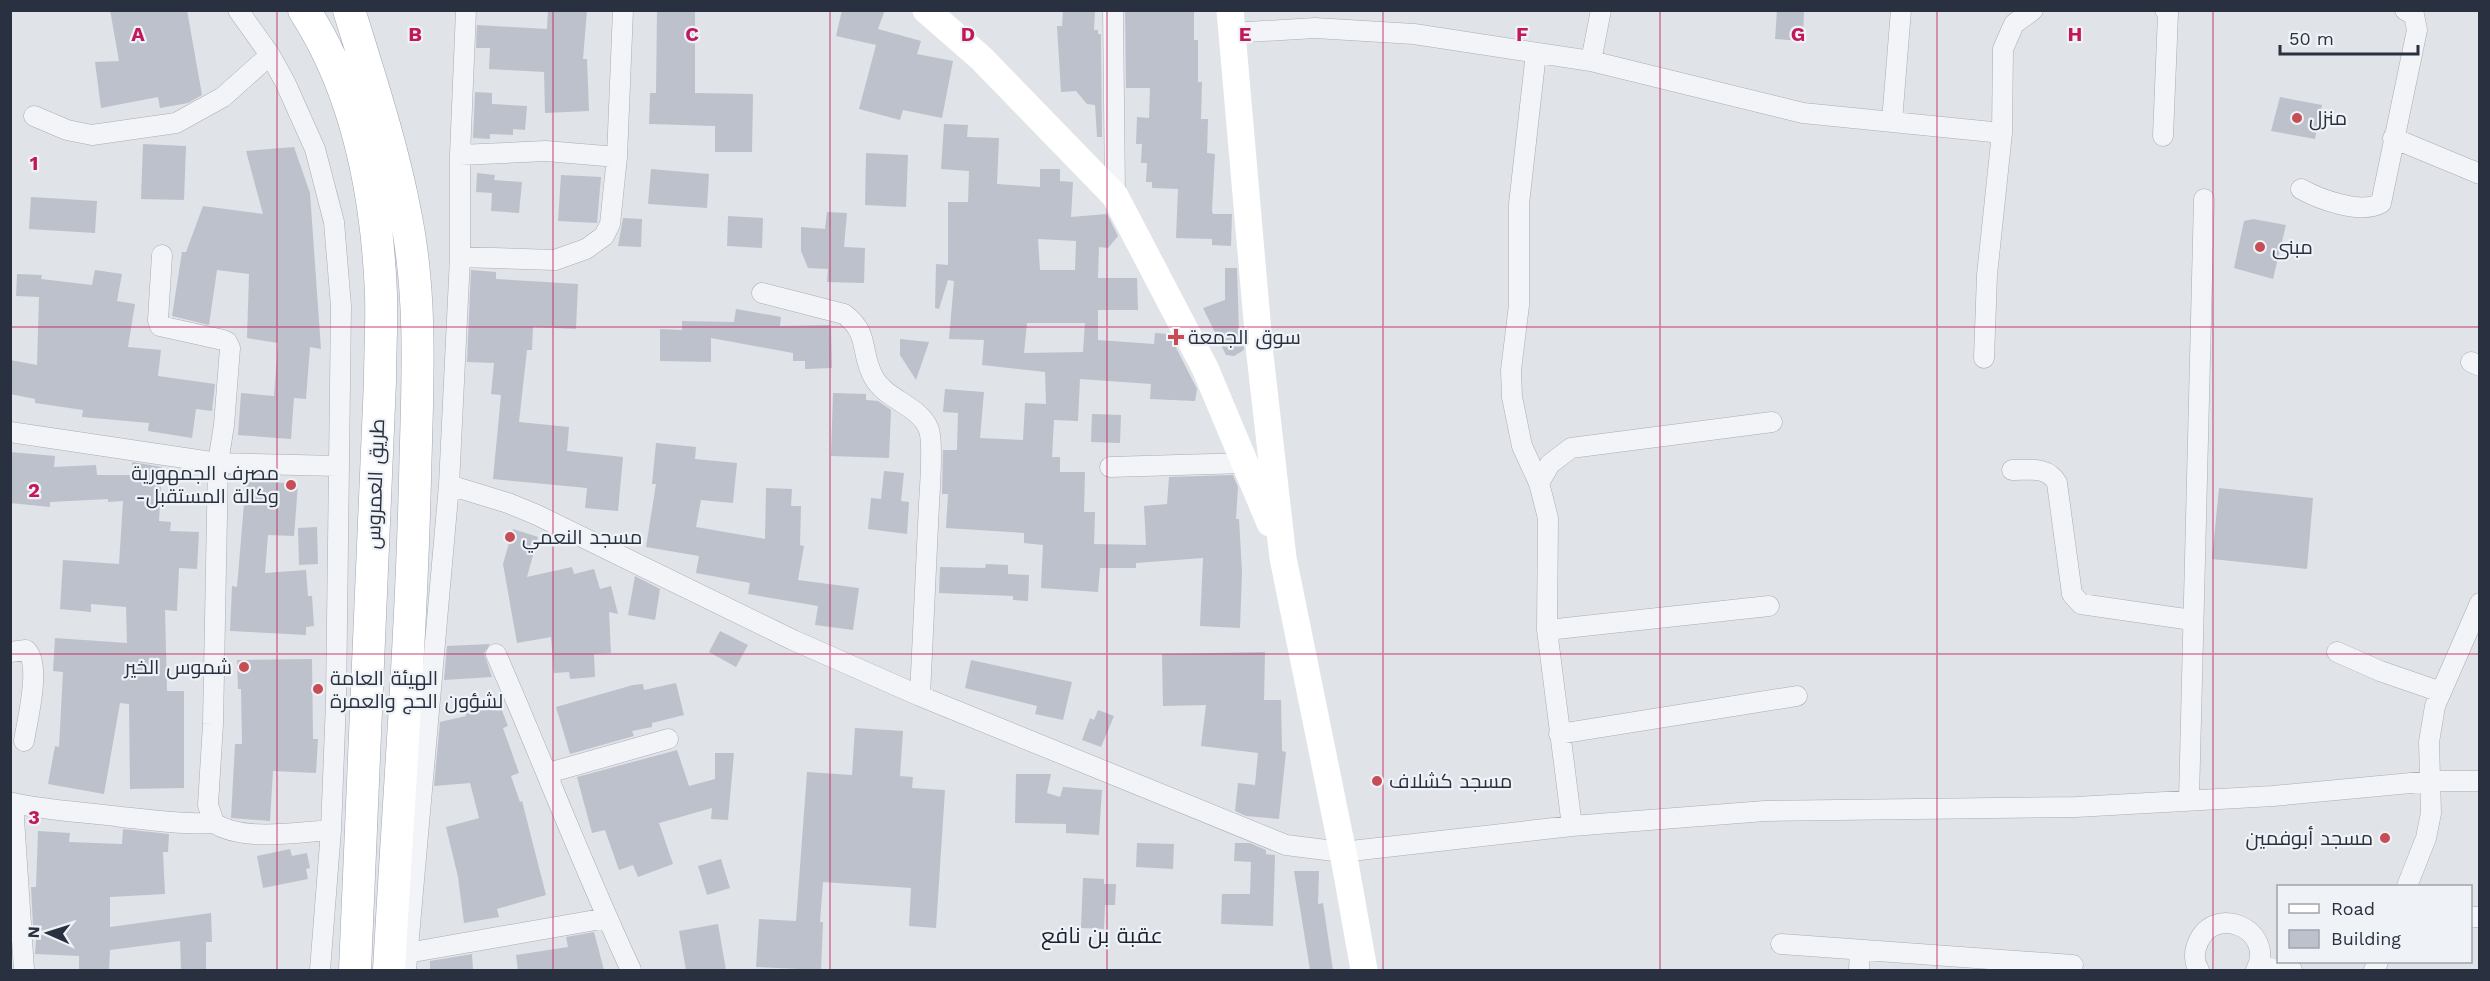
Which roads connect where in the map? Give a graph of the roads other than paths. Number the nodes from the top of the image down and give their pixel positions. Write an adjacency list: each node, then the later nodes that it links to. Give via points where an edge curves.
1 (238, 10): 15 (street)
2 (304, 10): 76 (main road, طريق العمروس, via 342,86 363,154 375,224 381,295)
3 (349, 10): 71 (main road, طريق العمروس, via 388,138 407,218 416,296 414,536)
4 (466, 10): 22 (street)
5 (623, 10): 23 (street)
6 (926, 10): 26 (main road, via 981,58)
7 (1113, 10): 26 (street)
8 (1601, 10): 16 (street)
9 (1901, 10): 18 (street)
10 (2033, 10): 19 (street, via 2014,24 2003,49)
11 (2165, 10): 20 (street, via 2168,14)
12 (2405, 10): 21 (street, via 2414,15 2417,30)
13 (1230, 22): 14 (street, via 1403,33); 33 (main road)
14 (1536, 53): 16 (street); 41 (street, via 1519,204 1519,305 1511,370 1522,446)
15 (270, 55): 17 (street, via 223,97 176,123 92,135 67,130); 38 (street, via 315,149 334,222 341,306)
16 (1591, 61): 18 (street, via 1803,113)
17 (34, 116)
18 (1892, 121): 19 (street)
19 (2002, 133): 31 (street, via 1987,275)
20 (2163, 136)
21 (2393, 138): 24 (street); 25 (street, via 2384,197 2376,206 2318,199)
22 (460, 155): 23 (street, via 546,151); 29 (street)
23 (617, 157): 29 (street, via 610,224 598,243 555,260)
24 (2480, 174)
25 (2301, 189)
26 (1115, 196): 32 (main road)
27 (2204, 199): 46 (street)
28 (162, 255): 36 (street, via 160,326 223,340 229,345)
29 (460, 257): 42 (street)
30 (762, 293): 52 (street, via 844,314 855,321 880,388 922,418 930,431)
31 (1984, 358)
32 (1216, 394): 33 (main road, via 1236,411 1244,412 1253,411); 37 (main road)
33 (1265, 400): 43 (main road)
34 (1772, 422): 41 (street, via 1570,448 1550,464)
35 (10, 432): 36 (street)
36 (218, 463): 38 (street); 62 (street, via 208,805)
37 (1246, 463): 39 (street); 43 (main road)
38 (339, 466): 64 (street)
39 (1110, 467)
40 (2012, 470): 46 (street, via 2045,471 2053,475 2072,594 2081,604)
41 (1539, 483): 47 (street, via 1548,518)
42 (450, 485): 52 (street, via 537,515 793,640); 71 (street)
43 (1283, 558): 65 (main road)
44 (2480, 603): 51 (street)
45 (1769, 606): 47 (street)
46 (2192, 620): 60 (street)
47 (1547, 630): 54 (street)
48 (10, 652): 56 (street, via 27,650 33,660)
49 (2337, 652): 51 (street)
50 (496, 654): 57 (street)
51 (2440, 692): 59 (street, via 2429,742)
52 (920, 696): 65 (street, via 1286,845)
53 (1797, 696): 54 (street)
54 (1559, 734): 63 (street)
55 (668, 739): 57 (street)
56 (24, 741)
57 (548, 773): 67 (street)
58 (2480, 781): 59 (street)
59 (2432, 782): 60 (street); 66 (street, via 2426,838)
60 (2189, 799): 63 (street, via 2076,807 1765,811)
61 (12, 803): 62 (street, via 154,822); 74 (street)
62 (214, 823): 64 (street, via 245,833)
63 (1572, 826): 65 (street)
64 (331, 830): 75 (street)
65 (1342, 852): 78 (main road)
66 (2407, 885)
67 (607, 918): 71 (street); 77 (street)
68 (1781, 944): 69 (street)
69 (1860, 951): 72 (street); 79 (street)
70 (2073, 964): 72 (street)
71 (401, 965)
72 (2005, 966)
73 (2257, 969): 80 (street, via 2258,943 2242,926 2230,923 2207,930 2199,940 2195,952); 81 (street)
74 (24, 970)
75 (320, 970)
76 (355, 970)
77 (631, 970)
78 (1364, 970)
79 (1858, 970)
80 (2199, 970)
81 (2292, 970)

